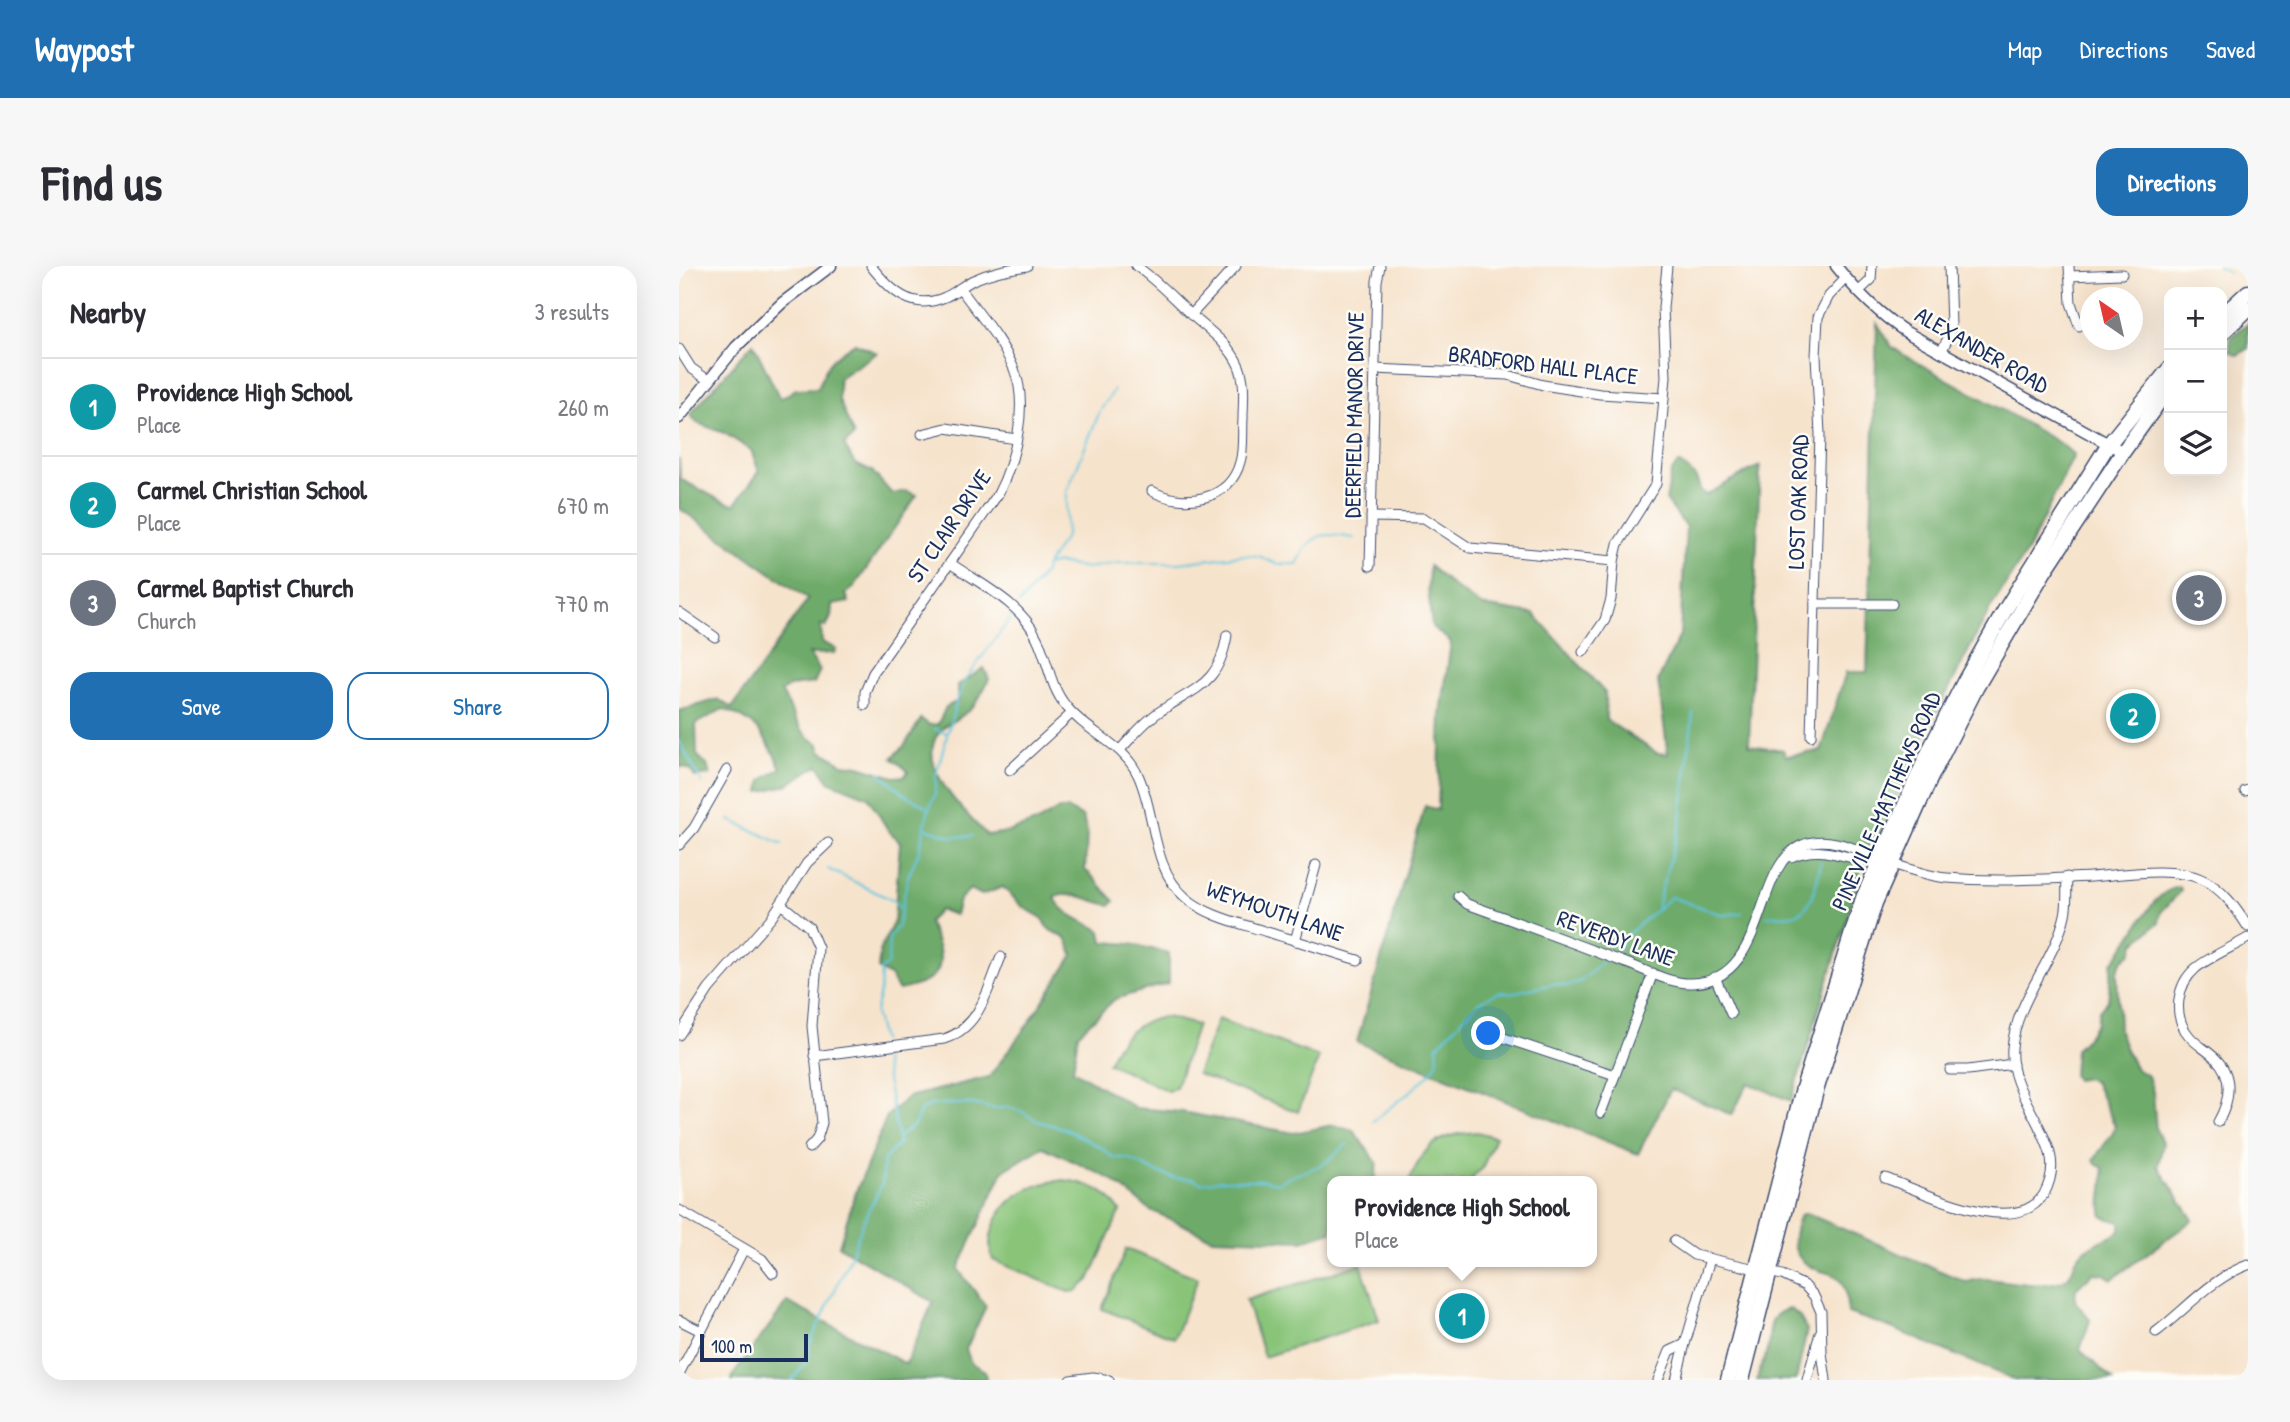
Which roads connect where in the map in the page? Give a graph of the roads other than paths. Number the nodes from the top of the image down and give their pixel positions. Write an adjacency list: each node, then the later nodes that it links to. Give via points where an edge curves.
1 (831, 266): 26 (street, via 754,329)
2 (871, 266): 14 (street, via 886,286 910,301 935,301)
3 (1027, 266): 14 (street, via 996,271)
4 (1136, 266): 19 (street)
5 (1236, 266): 19 (street)
6 (1380, 266): 24 (street, DEERFIELD MANOR DRIVE)
7 (1667, 266): 28 (street)
8 (1836, 266): 13 (street, ALEXANDER ROAD)
9 (1872, 266): 15 (street, via 1871,280)
10 (1949, 266): 23 (street, via 1951,326)
11 (2069, 271): 12 (street); 20 (street, via 2071,303)
12 (2122, 274)
13 (1846, 278): 15 (street, ALEXANDER ROAD); 39 (street, LOST OAK ROAD, via 1822,305 1818,317)
14 (960, 288): 31 (street, ST CLAIR DRIVE, via 1015,371 1021,397)
15 (1858, 292): 23 (street, ALEXANDER ROAD, via 1891,322)
16 (2248, 292): 18 (main road)
17 (2248, 309): 21 (main road)
18 (2227, 311)
19 (1191, 315): 34 (street, via 1228,348 1240,372 1244,395 1240,462 1229,483 1208,497 1172,499)
20 (2080, 326)
21 (2227, 328)
22 (679, 349): 26 (street, via 691,368)
23 (1941, 352): 32 (street, ALEXANDER ROAD)
24 (1375, 369): 28 (street, BRADFORD HALL PLACE, via 1509,375 1599,394); 35 (street, DEERFIELD MANOR DRIVE)
25 (2164, 375): 32 (main road, PINEVILLE-MATTHEWS ROAD)
26 (708, 380): 29 (street)
27 (2164, 395): 33 (main road, PINEVILLE-MATTHEWS ROAD)
28 (1664, 398): 36 (street, via 1655,484 1618,544)
29 (679, 418)
30 (922, 434): 31 (street, via 946,428)
31 (1016, 439): 37 (street, ST CLAIR DRIVE, via 997,494)
32 (2108, 445): 33 (street, ALEXANDER ROAD); 53 (main road, PINEVILLE-MATTHEWS ROAD, via 1964,682 1909,793)
33 (2123, 452): 53 (main road, PINEVILLE-MATTHEWS ROAD, via 2044,572 1976,688)
34 (1152, 491)
35 (1371, 517): 36 (street, via 1424,518 1470,548); 38 (street, DEERFIELD MANOR DRIVE)
36 (1614, 561): 44 (street, via 1605,620)
37 (950, 563): 45 (street, ST CLAIR DRIVE, via 873,673); 46 (street, WEYMOUTH LANE, via 1021,614 1037,636 1057,692)
38 (1370, 566)
39 (1815, 604): 40 (street); 47 (street, LOST OAK ROAD)
40 (1892, 604)
41 (679, 612): 43 (street)
42 (1227, 635): 48 (street, via 1220,662 1209,679 1150,719)
43 (715, 637)
44 (1583, 652)
45 (865, 705)
46 (1072, 713): 48 (street, WEYMOUTH LANE); 50 (street)
47 (1811, 736)
48 (1120, 750): 60 (street, WEYMOUTH LANE, via 1140,780 1174,886 1210,912)
49 (727, 770): 52 (street)
50 (1010, 771)
51 (828, 843): 57 (street, via 807,863)
52 (679, 845)
53 (1887, 862): 55 (street, via 1945,878); 64 (street, via 1827,841 1798,847 1781,861 1741,954); 81 (main road, PINEVILLE-MATTHEWS ROAD, via 1863,898 1803,1088)
54 (1316, 865): 60 (street)
55 (2067, 877): 58 (street, via 2173,873 2197,877 2221,891); 69 (street, via 2060,933 2014,1033)
56 (1458, 896): 63 (street, REVERDY LANE, via 1467,904)
57 (781, 904): 67 (street, via 709,989); 68 (street, via 809,928 818,948)
58 (2248, 927)
59 (2248, 938): 73 (street, via 2194,970 2179,1001 2186,1032 2216,1058 2229,1085)
60 (1295, 941): 62 (street, WEYMOUTH LANE)
61 (1001, 957): 68 (street, via 977,1014 960,1033)
62 (1358, 961)
63 (1653, 973): 64 (street, REVERDY LANE, via 1690,983); 71 (street)
64 (1715, 977): 65 (street)
65 (1731, 1014)
66 (1489, 1033): 71 (street)
67 (679, 1035)
68 (814, 1056): 74 (street, via 822,1123)
69 (2013, 1064): 70 (street); 75 (street, via 2050,1152 2050,1184 2040,1200 2020,1211 1992,1214)
70 (1950, 1070)
71 (1615, 1075): 72 (street)
72 (1601, 1113)
73 (2218, 1122)
74 (809, 1148)
75 (1885, 1178)
76 (679, 1210): 78 (street)
77 (1674, 1241): 79 (street, via 1686,1251)
78 (744, 1249): 82 (street, via 762,1259); 85 (street)
79 (1710, 1259): 81 (street); 87 (street)
80 (2248, 1265): 86 (street, via 2217,1283)
81 (1764, 1271): 84 (street, via 1795,1280 1811,1291 1821,1312); 94 (main road, PINEVILLE-MATTHEWS ROAD); 95 (main road, PINEVILLE-MATTHEWS ROAD)
82 (773, 1273)
83 (679, 1320): 85 (street)
84 (1822, 1329): 88 (street); 96 (street)
85 (701, 1331): 89 (street)
86 (2156, 1332)
87 (1685, 1344): 92 (street, via 1670,1351); 93 (street)
88 (1823, 1362): 97 (street); 98 (street)
89 (679, 1374)
90 (1070, 1380): 91 (street)
91 (1109, 1380)
92 (1658, 1380)
93 (1676, 1380)
94 (1728, 1380)
95 (1742, 1380)
96 (1807, 1380)
97 (1826, 1380)
98 (1834, 1380)

